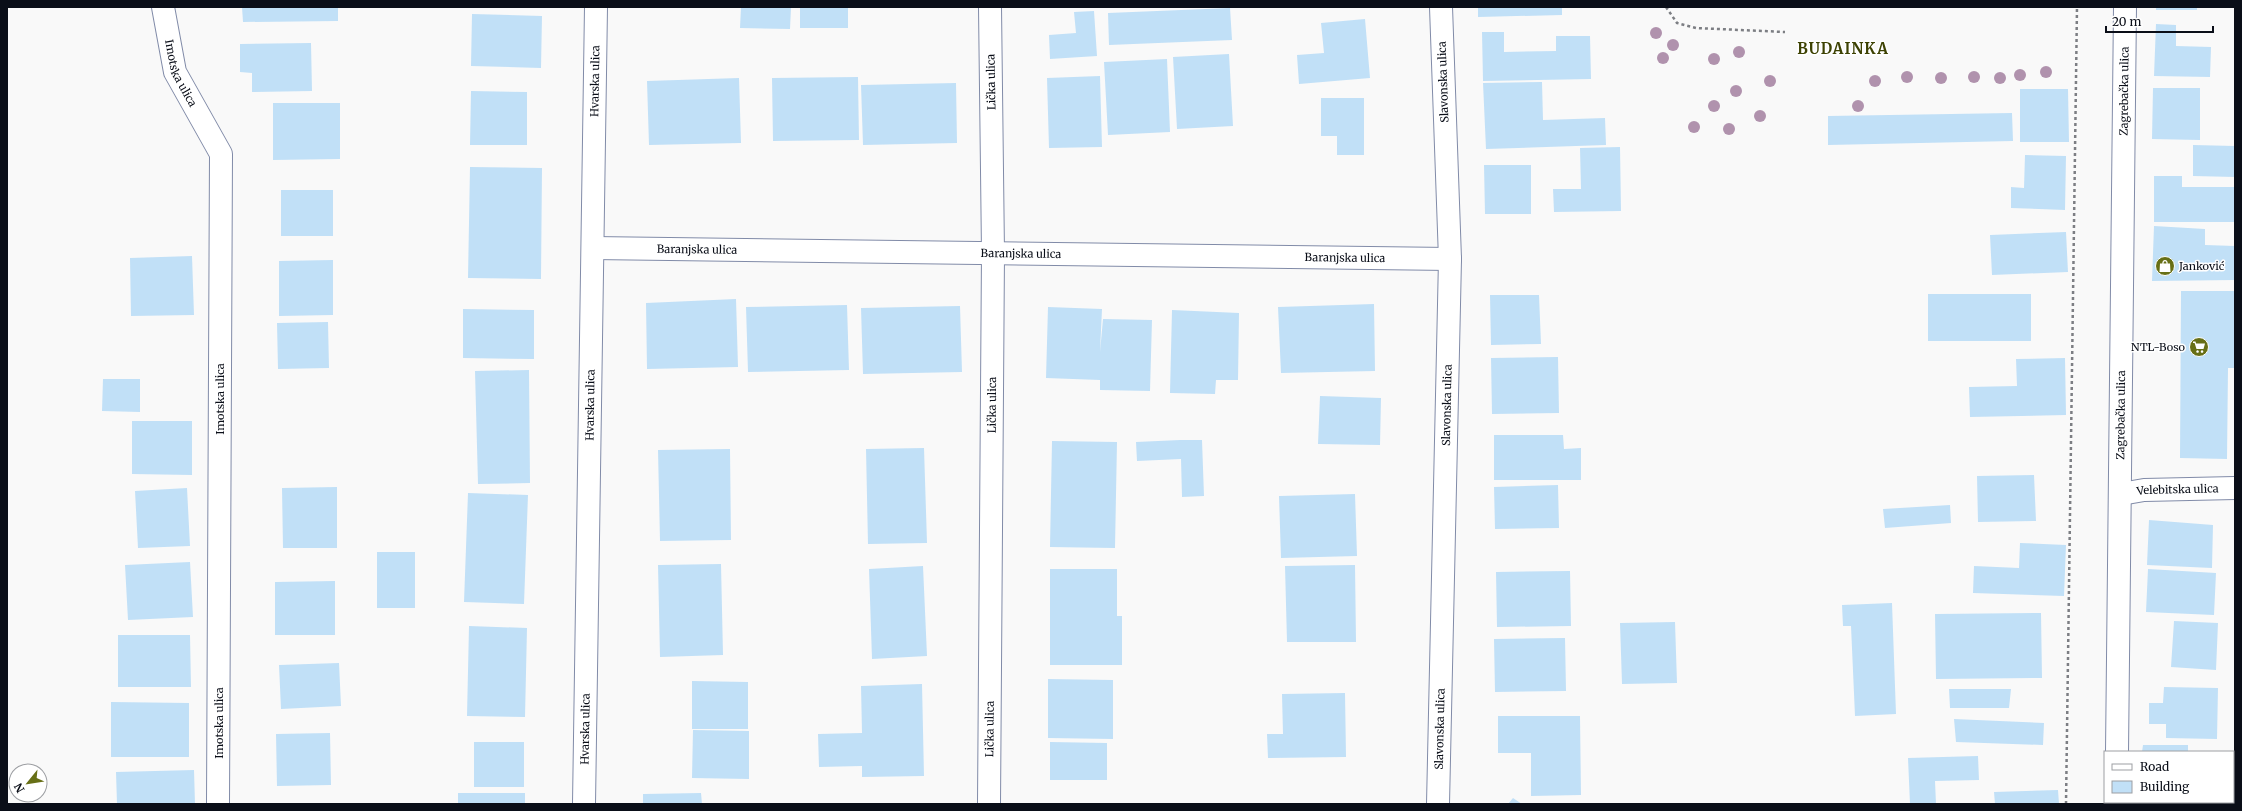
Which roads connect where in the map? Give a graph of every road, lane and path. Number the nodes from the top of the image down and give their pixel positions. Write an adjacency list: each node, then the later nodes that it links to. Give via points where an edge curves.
1 (163, 7): 15 (street, Imotska ulica, via 175,72 220,154)
2 (596, 7): 9 (street, Hvarska ulica)
3 (990, 7): 10 (street, Lička ulica)
4 (1441, 7): 11 (street, Slavonska ulica)
5 (1666, 7): 8 (path, via 1677,23 1696,28)
6 (2077, 7): 19 (path)
7 (2126, 7): 13 (street, Zagrebačka ulica)
8 (1785, 32)
9 (593, 248): 10 (street, Baranjska ulica); 16 (street, Hvarska ulica)
10 (993, 253): 11 (street, Baranjska ulica); 17 (street, Lička ulica)
11 (1450, 259): 18 (street, Slavonska ulica)
12 (2235, 488): 13 (street, Velebitska ulica, via 2144,490)
13 (2121, 494): 14 (street, Zagrebačka ulica)
14 (2117, 751)
15 (218, 804)
16 (584, 804)
17 (989, 804)
18 (1438, 804)
19 (2066, 804)

